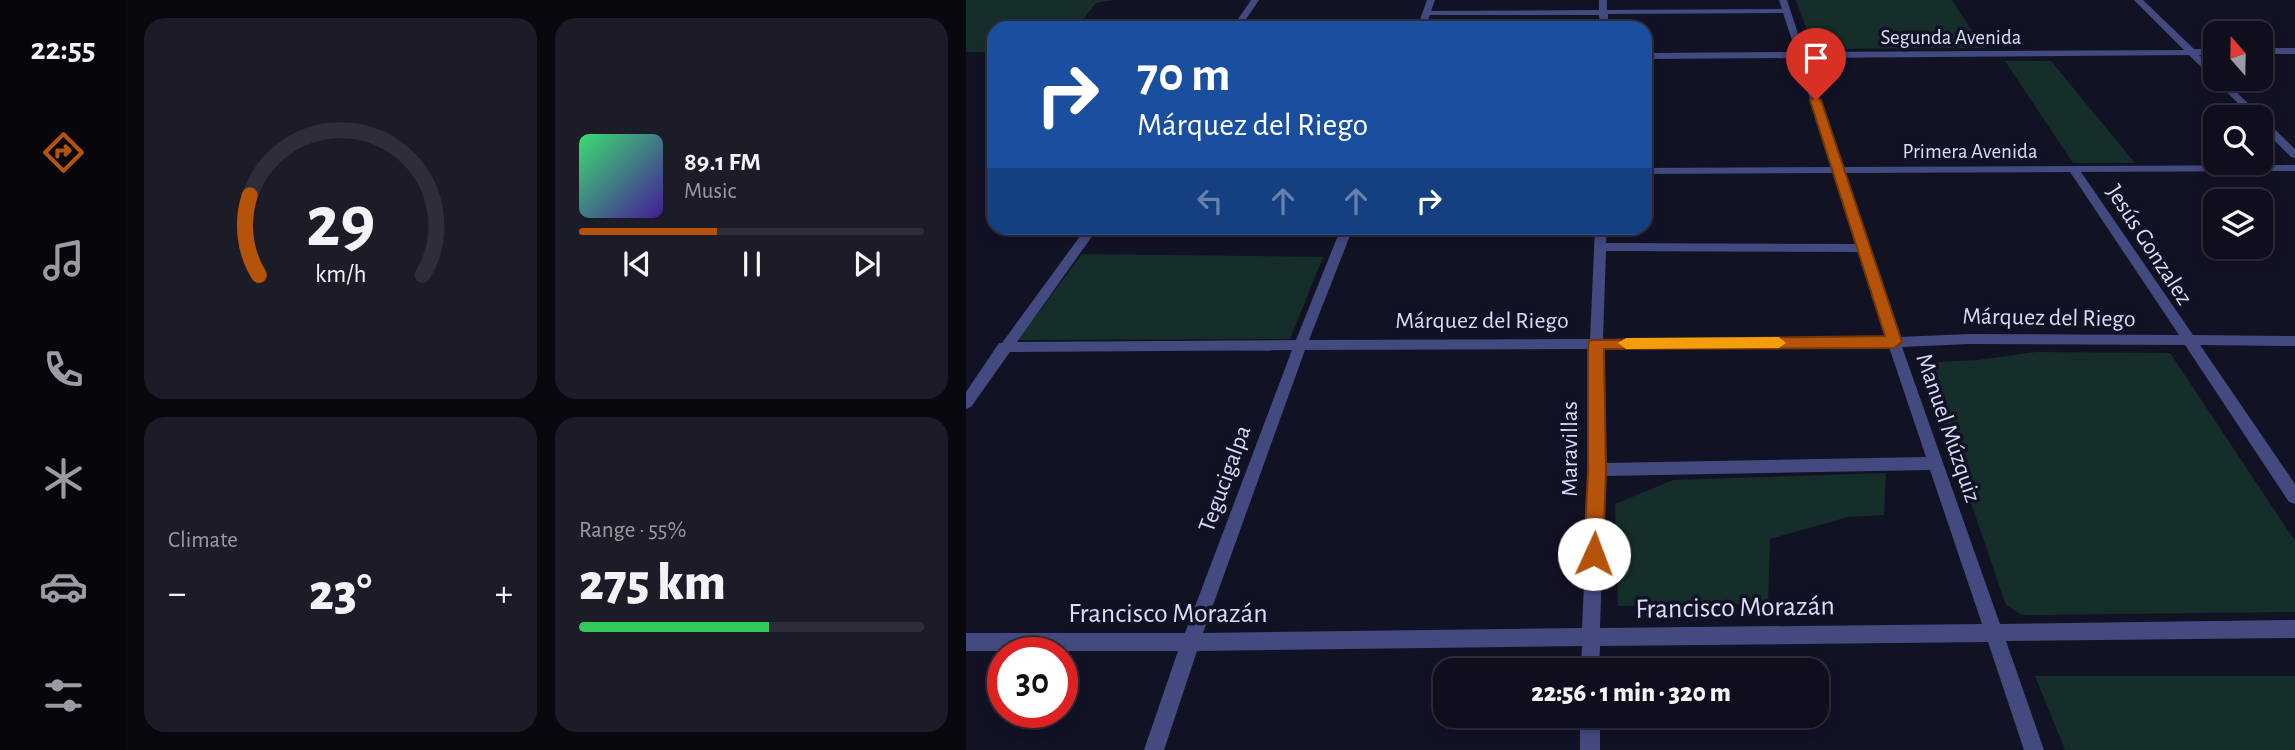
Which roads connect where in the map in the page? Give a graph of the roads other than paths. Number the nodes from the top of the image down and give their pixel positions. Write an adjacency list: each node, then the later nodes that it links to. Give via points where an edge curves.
1 (1255, 0): 8 (street)
2 (1431, 0): 7 (street)
3 (1603, 0): 6 (street)
4 (2138, 0): 13 (street)
5 (1785, 6): 6 (street); 15 (street, Manuel Múzquiz)
6 (1603, 12): 7 (street); 10 (street)
7 (1427, 13): 9 (street)
8 (1241, 21)
9 (1424, 21)
10 (1604, 21)
11 (2273, 51): 12 (street)
12 (2295, 51)
13 (2191, 52): 14 (street, Segunda Avenida); 15 (street, Segunda Avenida); 17 (street)
14 (2203, 52)
15 (1800, 55): 16 (street, Segunda Avenida); 23 (street, Manuel Múzquiz)
16 (1652, 56)
17 (2203, 64)
18 (2230, 91): 19 (street)
19 (2245, 105)
20 (2273, 133): 21 (street)
21 (2295, 155)
22 (2295, 168): 25 (street, Primera Avenida)
23 (1839, 169): 24 (street, Primera Avenida); 25 (street, Primera Avenida); 30 (street, Manuel Múzquiz)
24 (1652, 171)
25 (2075, 171): 33 (street, Jesús Gonzalez)
26 (1088, 235): 36 (street)
27 (1344, 235): 35 (street, Tegucigalpa)
28 (1601, 235): 29 (street, Maravillas)
29 (1600, 247): 30 (street); 34 (street, Maravillas)
30 (1865, 248): 32 (street, Manuel Múzquiz)
31 (2295, 341): 33 (street, Márquez del Riego)
32 (1894, 342): 33 (street, Márquez del Riego); 34 (street, Márquez del Riego); 38 (street, Manuel Múzquiz)
33 (2188, 342): 40 (street, Jesús Gonzalez)
34 (1596, 344): 35 (street, Márquez del Riego); 39 (street, Maravillas)
35 (1298, 345): 36 (street, Márquez del Riego); 45 (street, Tegucigalpa)
36 (1004, 347): 37 (street)
37 (966, 403)
38 (1936, 463): 39 (street); 42 (street, Manuel Múzquiz)
39 (1597, 470): 43 (street, Maravillas)
40 (2295, 497)
41 (2295, 629): 42 (street, Francisco Morazán)
42 (1994, 633): 43 (street, Francisco Morazán); 50 (street, Manuel Múzquiz)
43 (1590, 637): 45 (street, Francisco Morazán); 46 (street, Maravillas)
44 (966, 642): 45 (street, Francisco Morazán)
45 (1190, 642): 48 (street, Tegucigalpa)
46 (1590, 658)
47 (1590, 728): 49 (street)
48 (1154, 750)
49 (1590, 750)
50 (2034, 750)

